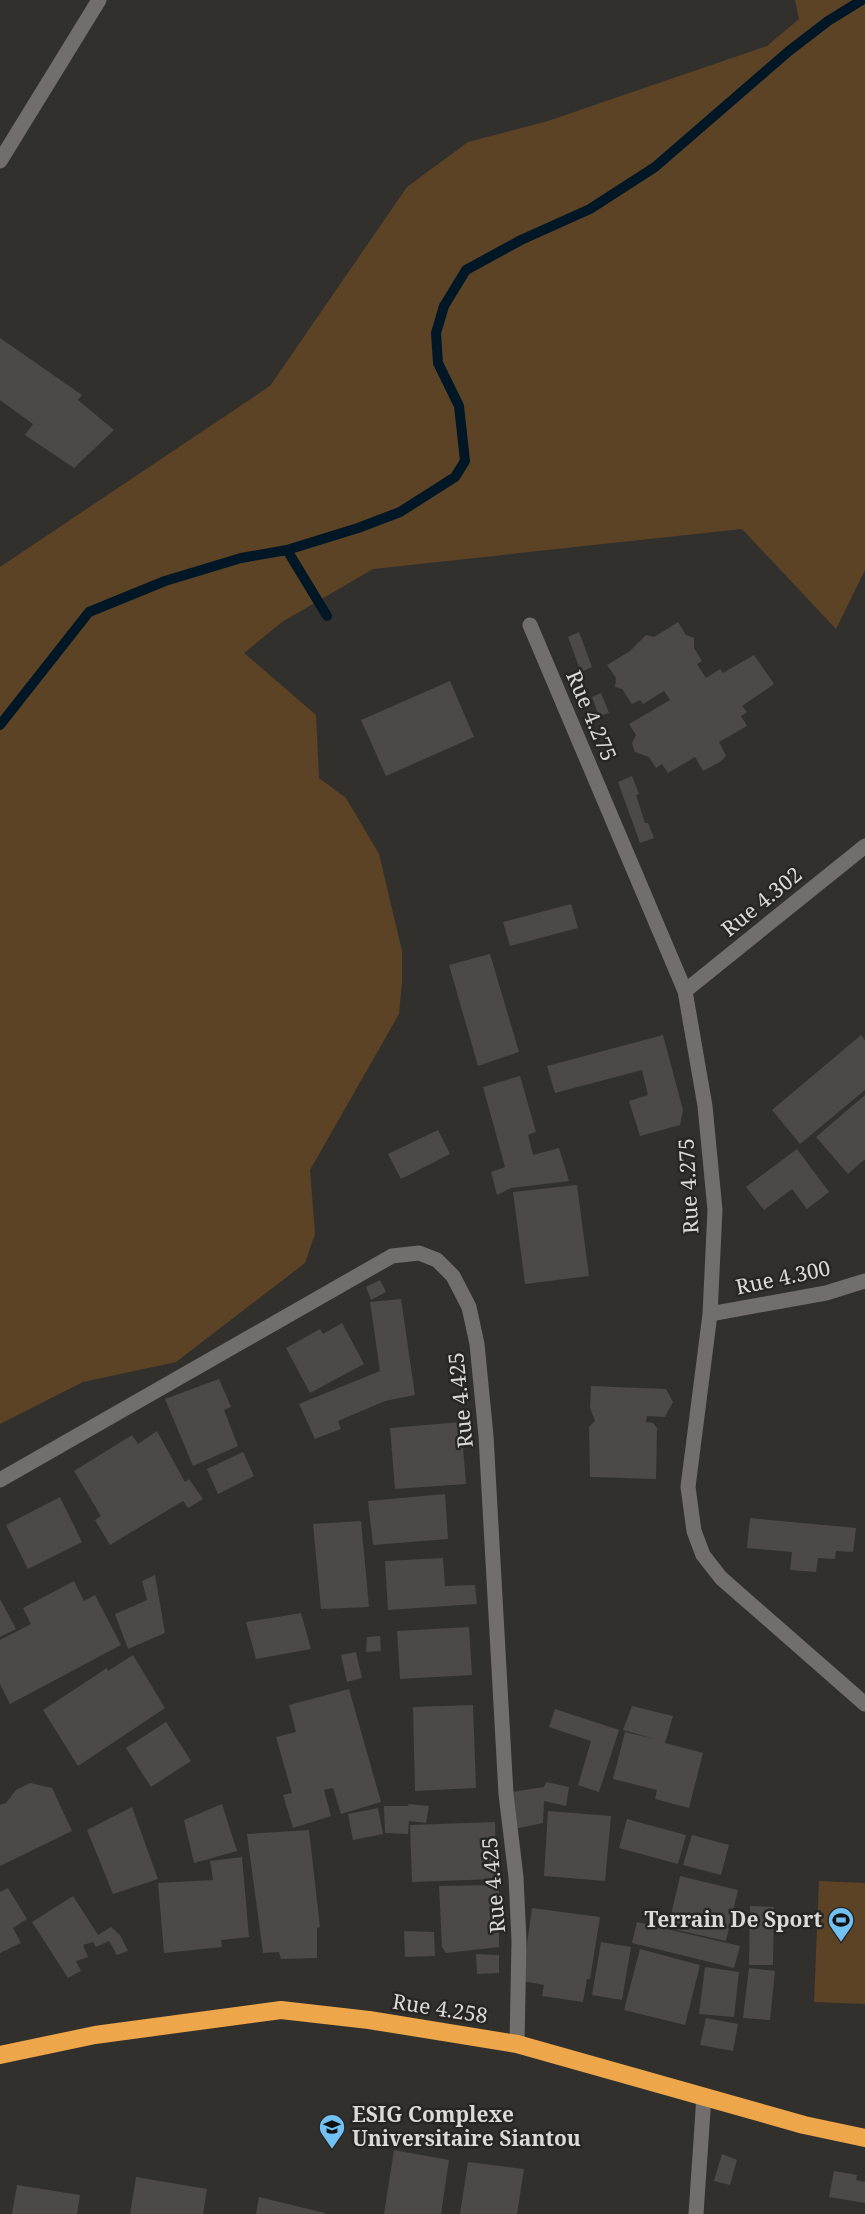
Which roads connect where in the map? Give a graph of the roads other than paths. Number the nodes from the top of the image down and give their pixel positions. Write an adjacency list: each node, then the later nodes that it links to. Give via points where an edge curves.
1 (99, 0): 2 (street)
2 (0, 161)
3 (530, 625): 5 (street, Rue 4.275)
4 (865, 846): 5 (street, Rue 4.302)
5 (685, 991): 7 (street, Rue 4.275, via 705,1106 715,1210)
6 (865, 1281): 7 (street, Rue 4.300, via 826,1293)
7 (710, 1314): 9 (street, Rue 4.275, via 688,1487 694,1531 703,1555 721,1578)
8 (0, 1480): 10 (street, Rue 4.425, via 392,1256 419,1253 437,1260 453,1276 469,1307 477,1344 486,1436 506,1794 519,1930)
9 (865, 1704)
10 (517, 2044): 11 (highway, Rue 4.258, via 281,2010 95,2035); 12 (highway, Rue 4.258)
11 (0, 2055)
12 (704, 2096): 13 (highway, Rue 4.258); 14 (street)
13 (865, 2139)
14 (696, 2214)

